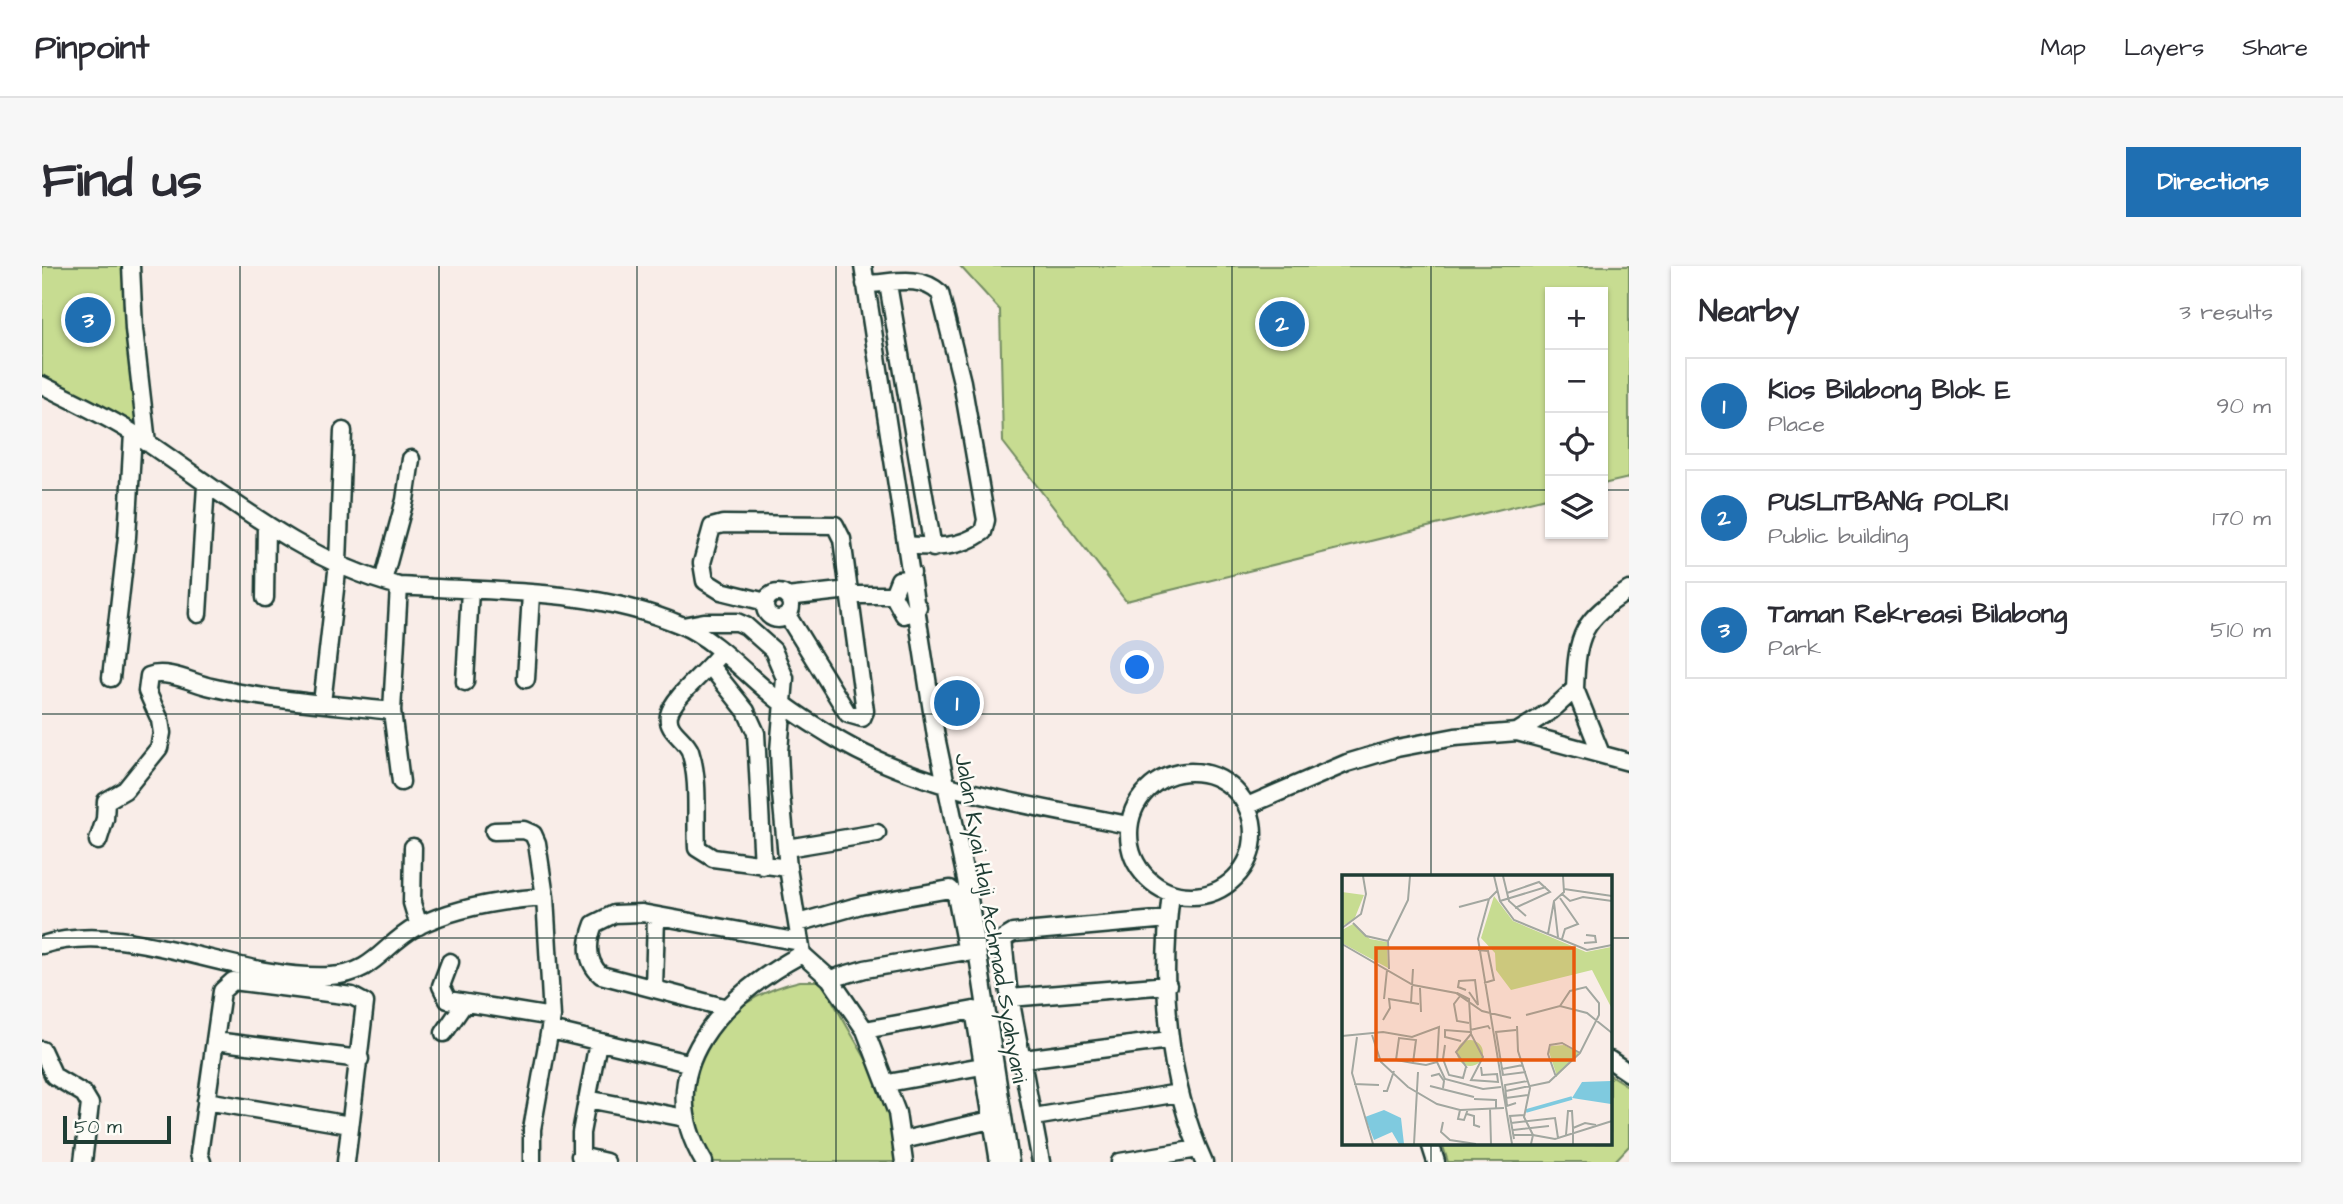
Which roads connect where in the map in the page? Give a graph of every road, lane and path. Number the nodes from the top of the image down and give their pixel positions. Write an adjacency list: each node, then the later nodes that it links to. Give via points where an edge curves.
1 (131, 266): 8 (street)
2 (863, 266): 3 (street, Jalan Kyai Haji Achmad Syahyani)
3 (865, 284): 4 (street); 12 (street, Jalan Kyai Haji Achmad Syahyani)
4 (888, 284): 13 (street); 13 (street, via 916,281 930,284 940,293 962,382 986,520 983,532 974,538)
5 (42, 385): 7 (street)
6 (343, 431): 14 (street)
7 (133, 433): 8 (street); 32 (street)
8 (148, 443): 10 (street)
9 (411, 459): 16 (street)
10 (206, 485): 11 (street); 26 (street)
11 (266, 525): 14 (street); 23 (street)
12 (908, 545): 13 (street); 15 (street, Jalan Kyai Haji Achmad Syahyani)
13 (933, 548)
14 (338, 563): 16 (street); 36 (street)
15 (912, 573): 21 (street, via 899,580); 25 (street, Jalan Kyai Haji Achmad Syahyani)
16 (391, 584): 17 (street); 38 (street)
17 (470, 590): 20 (street); 34 (street)
18 (1629, 590): 35 (street, via 1597,611 1576,648)
19 (849, 592): 21 (street); 22 (street); 24 (street, via 842,540 835,525 712,527 702,563 705,581); 27 (street, via 865,711 862,718 852,718 845,710)
20 (531, 594): 28 (street, via 615,604); 33 (street)
21 (893, 595): 25 (street, via 904,615)
22 (787, 597): 24 (street, via 778,594); 27 (street, via 791,606)
23 (265, 598)
24 (766, 606): 27 (street, via 778,619); 29 (street)
25 (918, 607): 43 (street, Jalan Kyai Haji Achmad Syahyani)
26 (198, 614)
27 (787, 615)
28 (684, 626): 29 (street, via 704,622); 30 (street)
29 (746, 626): 37 (street, via 774,650 785,678)
30 (721, 652): 31 (street); 37 (street)
31 (711, 667): 51 (street, via 746,710 755,733); 51 (street, via 669,714 669,724 689,748 697,848 713,858)
32 (111, 678)
33 (526, 679)
34 (465, 682)
35 (1575, 689): 39 (street); 40 (street)
36 (322, 703): 38 (street); 48 (street, via 240,693 162,674 149,676 147,691 162,733 159,748 125,790 106,801)
37 (782, 704): 43 (street, via 897,769); 50 (street, via 779,751)
38 (393, 711): 42 (street)
39 (1517, 732): 40 (street); 44 (street, via 1397,748 1347,763)
40 (1601, 754): 41 (street)
41 (1629, 762)
42 (401, 782)
43 (945, 783): 45 (street); 103 (street, Jalan Kyai Haji Achmad Syahyani, via 966,879)
44 (1247, 806): 45 (street, via 1233,788 1214,776 1192,771 1170,775 1150,786); 53 (street, via 1253,829 1250,854 1238,875 1219,890 1195,896)
45 (1128, 825): 53 (street, via 1129,846 1137,866 1152,883)
46 (494, 831): 54 (street, via 533,834)
47 (877, 833): 50 (street)
48 (98, 841)
49 (413, 847): 58 (street, via 412,902)
50 (786, 848): 52 (street)
51 (763, 866): 52 (street)
52 (788, 868): 57 (street)
53 (1171, 893): 56 (street)
54 (545, 897): 58 (street, via 476,907); 70 (street)
55 (656, 916): 60 (street); 65 (street); 65 (street, via 629,912 604,918 594,923 588,948 590,963 601,975)
56 (1168, 919): 64 (street); 66 (street, via 1005,936)
57 (797, 923): 60 (street); 61 (street, via 950,889 956,895)
58 (419, 926): 59 (street, via 372,964 334,976 240,968 111,937)
59 (42, 945)
60 (801, 948): 63 (street); 68 (street)
61 (966, 951): 63 (street); 69 (street)
62 (450, 962): 67 (street, via 442,993 448,1000)
63 (830, 979): 71 (street)
64 (1168, 985): 66 (street); 73 (street)
65 (654, 989): 68 (street)
66 (1010, 998): 78 (street)
67 (464, 1004): 70 (street); 72 (street)
68 (727, 1008): 80 (street)
69 (974, 1010): 71 (street); 81 (street)
70 (552, 1024): 75 (street); 98 (street, via 533,1129)
71 (864, 1030): 83 (street)
72 (444, 1033)
73 (1169, 1040): 78 (street); 84 (street)
74 (215, 1041): 77 (street); 77 (street, via 222,991 233,981 362,999); 86 (street)
75 (598, 1042): 80 (street); 85 (street)
76 (42, 1050): 95 (street, via 54,1076 85,1094 90,1104)
77 (359, 1059): 90 (street)
78 (1024, 1059): 87 (street)
79 (1612, 1061): 82 (street)
80 (688, 1063): 88 (street)
81 (982, 1066): 83 (street); 89 (street)
82 (1629, 1073)
83 (888, 1083): 91 (street)
84 (1179, 1093): 87 (street); 93 (street)
85 (587, 1099): 88 (street); 94 (street)
86 (206, 1101): 90 (street); 96 (street, via 199,1154)
87 (1034, 1117): 104 (street)
88 (685, 1118): 100 (street)
89 (991, 1120): 91 (street); 102 (street)
90 (350, 1125): 97 (street)
91 (903, 1140): 101 (street)
92 (1430, 1144): 106 (street)
93 (1200, 1155): 105 (street)
94 (580, 1159): 99 (street)
95 (83, 1162)
96 (202, 1162)
97 (346, 1162)
98 (532, 1162)
99 (606, 1162)
100 (704, 1162)
101 (904, 1162)
102 (999, 1162)
103 (1010, 1162)
104 (1041, 1162)
105 (1120, 1162)
106 (1436, 1162)

